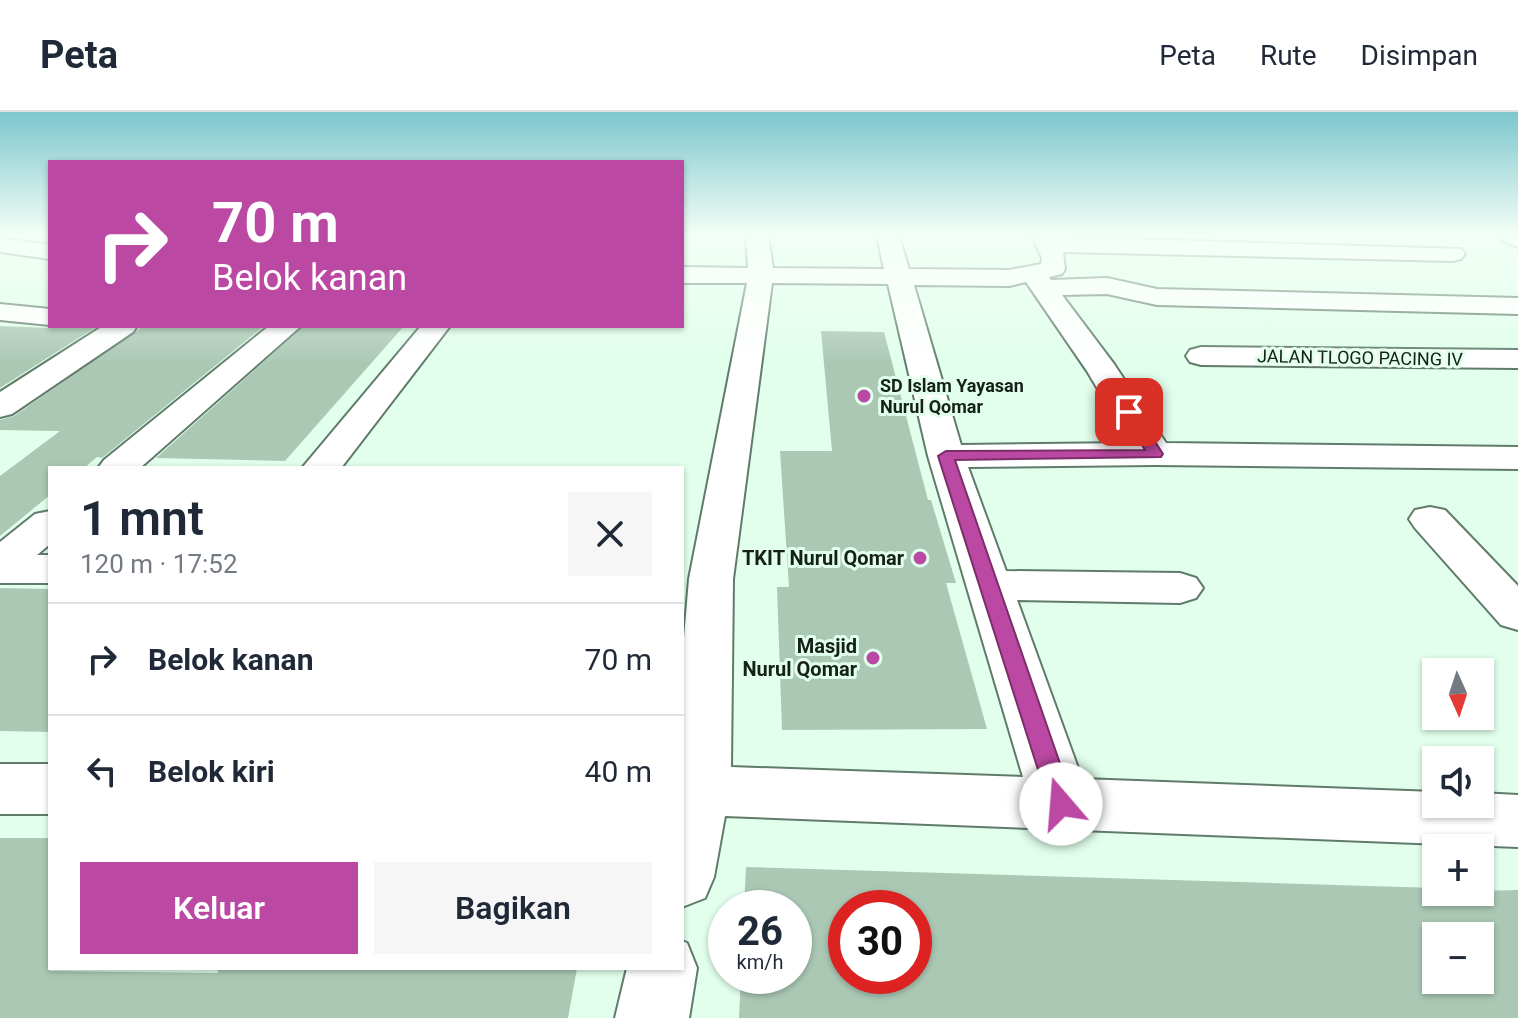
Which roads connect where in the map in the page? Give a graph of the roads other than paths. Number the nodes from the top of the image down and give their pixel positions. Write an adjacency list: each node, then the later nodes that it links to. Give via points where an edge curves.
1 (754, 278): 23 (street)
2 (895, 278): 4 (street)
3 (978, 278): 4 (street)
4 (899, 279): 15 (street)
5 (1518, 306): 14 (street, via 1157,297 1107,286 1041,285)
6 (0, 312): 7 (street)
7 (48, 317)
8 (120, 328): 13 (street)
9 (285, 328): 17 (street)
10 (434, 328): 18 (street)
11 (1201, 356): 12 (street, JALAN TLOGO PACING IV)
12 (1518, 359)
13 (0, 407)
14 (1155, 454): 15 (street); 16 (street)
15 (946, 456): 24 (street)
16 (1518, 458)
17 (119, 466)
18 (323, 466)
19 (1430, 519): 26 (street)
20 (48, 525): 21 (street)
21 (0, 566): 22 (street)
22 (48, 569)
23 (696, 578): 29 (street)
24 (991, 585): 25 (street); 30 (street)
25 (1180, 588)
26 (1518, 614)
27 (0, 789): 28 (street)
28 (48, 789)
29 (691, 790): 30 (street); 32 (street)
30 (1061, 804): 31 (street)
31 (1518, 821)
32 (684, 858)
33 (662, 970): 34 (street)
34 (652, 1018)

